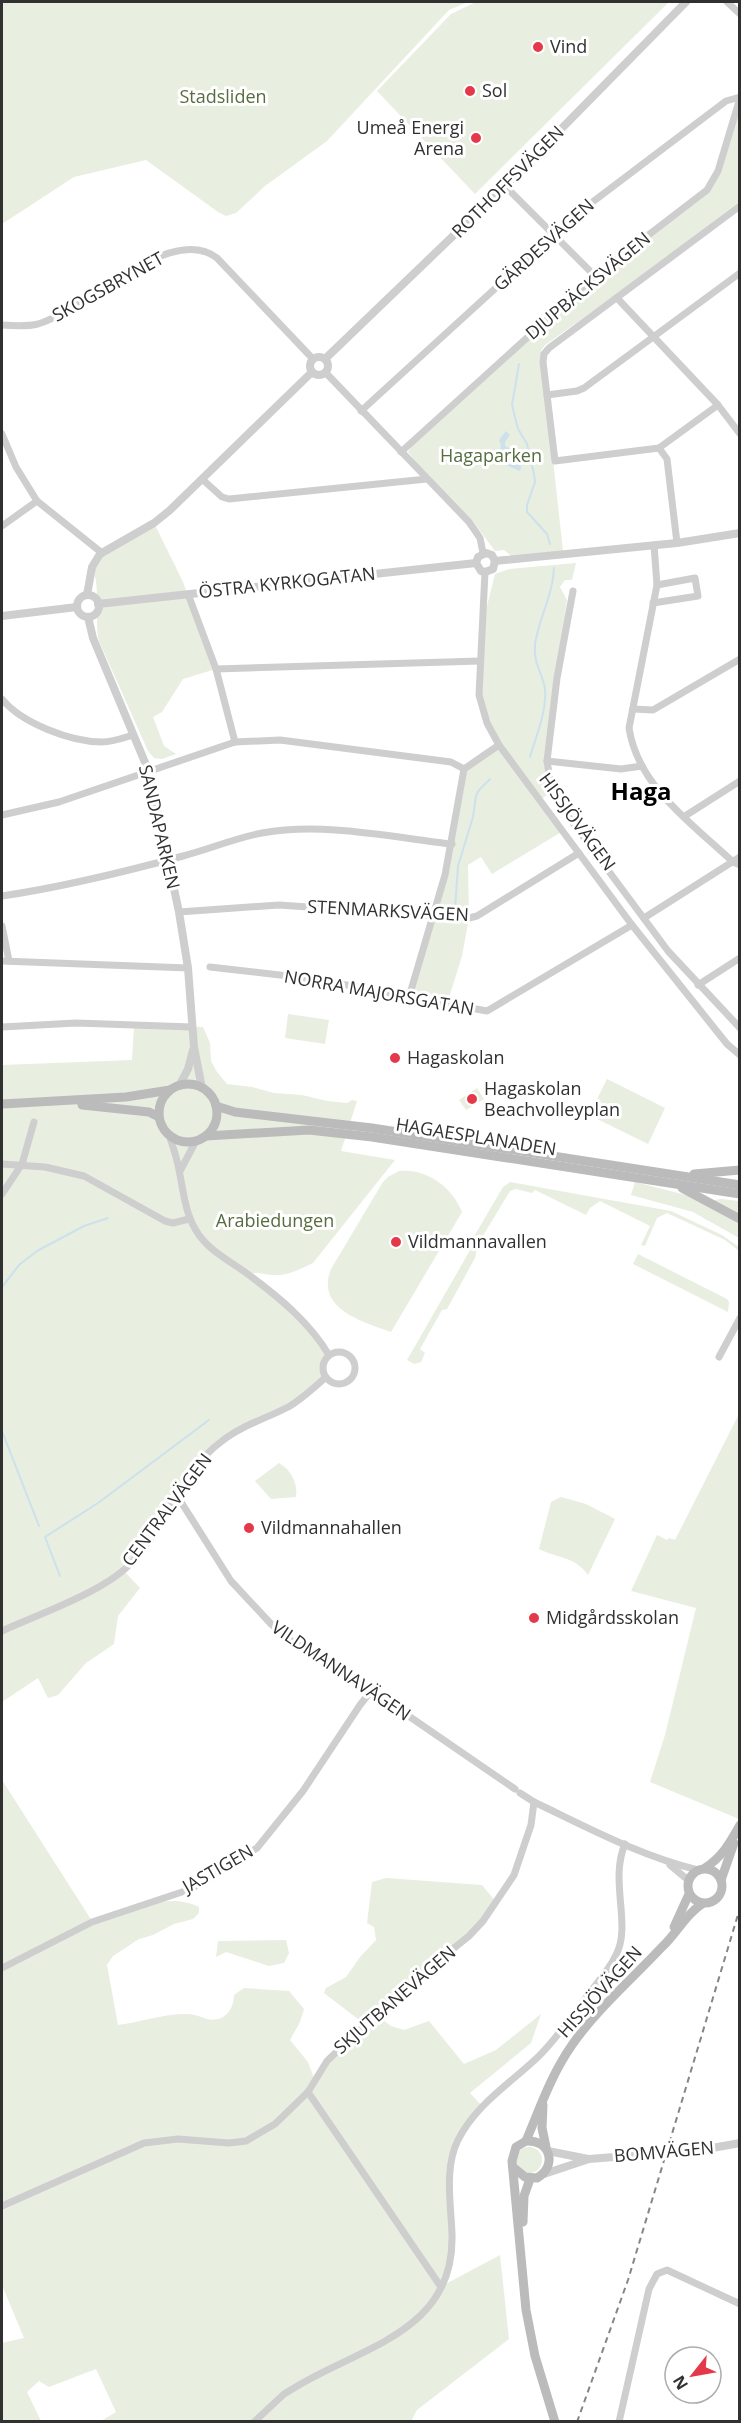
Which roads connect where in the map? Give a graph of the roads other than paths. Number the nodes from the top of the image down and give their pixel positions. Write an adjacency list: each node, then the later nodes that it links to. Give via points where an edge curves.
1 (686, 2): 5 (street, ROTHOFFSVÄGEN)
2 (727, 2): 3 (street)
3 (740, 14)
4 (740, 97): 7 (street, GÄRDESVÄGEN, via 726,101); 9 (street, DJUPBÄCKSVÄGEN, via 713,182)
5 (505, 186): 7 (street); 14 (street, ROTHOFFSVÄGEN)
6 (740, 206): 10 (street)
7 (553, 235): 9 (street); 19 (street, GÄRDESVÄGEN)
8 (740, 273): 12 (street)
9 (595, 276): 23 (street, DJUPBÄCKSVÄGEN)
10 (617, 298): 12 (street); 17 (street, via 544,354)
11 (2, 325): 13 (street, SKOGSBRYNET, via 47,321 135,268 174,250 188,249 217,258)
12 (652, 336): 17 (street, via 584,388); 18 (street)
13 (313, 359): 14 (street); 15 (street, via 309,366)
14 (325, 359): 16 (street)
15 (312, 372): 16 (street); 24 (street)
16 (326, 373): 19 (street)
17 (547, 395): 22 (street, via 555,461)
18 (718, 405): 21 (street); 22 (street)
19 (361, 411): 23 (street)
20 (2, 434): 26 (street)
21 (740, 434)
22 (659, 448): 29 (street, via 667,459)
23 (401, 452): 25 (street)
24 (202, 479): 25 (street, via 229,499); 31 (street, via 154,523)
25 (427, 479): 32 (street, via 469,522 480,538)
26 (36, 501): 27 (street); 31 (street)
27 (2, 526)
28 (740, 533): 29 (street)
29 (676, 543): 30 (street)
30 (654, 545): 33 (street); 36 (street)
31 (102, 552): 39 (street, via 92,567)
32 (483, 554): 33 (street, via 492,555); 34 (street)
33 (495, 561): 35 (street, via 493,569)
34 (476, 563): 35 (street); 38 (street, ÖSTRA KYRKOGATAN)
35 (485, 572): 46 (street, HISSJÖVÄGEN)
36 (657, 585): 40 (street); 40 (street, via 695,578 698,596)
37 (573, 591): 53 (street)
38 (188, 594): 41 (street, ÖSTRA KYRKOGATAN); 47 (street)
39 (87, 595): 41 (street, via 96,598); 42 (street)
40 (654, 603): 49 (street)
41 (98, 604): 44 (street, via 97,611)
42 (77, 607): 43 (street); 44 (street)
43 (2, 616)
44 (88, 616): 50 (street, SANDAPARKEN, via 93,638)
45 (740, 659): 49 (street, via 653,710)
46 (480, 661): 47 (street); 52 (street, HISSJÖVÄGEN, via 482,710)
47 (216, 669): 51 (street)
48 (2, 701): 50 (street, via 30,722 58,733 100,742)
49 (633, 709): 54 (street, via 629,728)
50 (134, 735): 56 (street, SANDAPARKEN)
51 (235, 742): 55 (street, via 279,740 451,762); 56 (street)
52 (499, 745): 55 (street); 61 (street, HISSJÖVÄGEN)
53 (547, 761): 54 (street, via 621,769); 67 (street, via 549,782 558,802)
54 (642, 766): 59 (street, via 654,787)
55 (464, 769): 60 (street)
56 (149, 772): 58 (street, via 59,802); 62 (street, SANDAPARKEN)
57 (740, 781): 59 (street)
58 (2, 815)
59 (685, 816): 63 (street)
60 (452, 844): 62 (street, via 324,829 290,830 262,833); 66 (street)
61 (579, 853): 66 (street, STENMARKSVÄGEN, via 477,916); 68 (street, HISSJÖVÄGEN)
62 (169, 858): 64 (street, via 45,890); 65 (street, SANDAPARKEN)
63 (737, 861): 67 (street)
64 (2, 896)
65 (179, 912): 66 (street, STENMARKSVÄGEN, via 279,905); 73 (street, SANDAPARKEN)
66 (433, 916): 75 (street)
67 (644, 918): 74 (street)
68 (632, 925): 75 (street, NORRA MAJORSGATAN, via 492,1010); 80 (street, HISSJÖVÄGEN)
69 (2, 926): 71 (street)
70 (740, 958): 74 (street)
71 (5, 961): 73 (street)
72 (210, 967): 75 (street, NORRA MAJORSGATAN, via 314,979)
73 (188, 968): 76 (street, SANDAPARKEN)
74 (698, 985): 78 (street)
75 (409, 997)
76 (192, 1027): 77 (street, via 76,1023); 79 (street, SANDAPARKEN)
77 (2, 1028)
78 (740, 1028)
79 (194, 1047): 81 (street, SANDAPARKEN, via 188,1070); 82 (street, SANDAPARKEN)
80 (740, 1055)
81 (175, 1088): 82 (main road, via 190,1084); 83 (main road, via 126,1097); 86 (main road, via 162,1101)
82 (202, 1088): 85 (main road)
83 (57, 1102): 84 (main road); 86 (main road, via 149,1112)
84 (2, 1104)
85 (216, 1106): 89 (main road, via 216,1122); 95 (main road, HAGAESPLANADEN)
86 (159, 1117): 88 (main road)
87 (34, 1122): 92 (street)
88 (169, 1135): 90 (main road, via 183,1142); 94 (street)
89 (206, 1136): 90 (main road); 95 (main road, HAGAESPLANADEN, via 309,1130)
90 (196, 1141): 94 (street)
91 (2, 1164): 92 (street)
92 (22, 1164): 97 (street); 99 (street, via 84,1176 165,1221)
93 (740, 1170): 95 (main road)
94 (180, 1171): 99 (street)
95 (671, 1179): 96 (main road, HAGAESPLANADEN); 98 (main road, HAGAESPLANADEN); 100 (main road)
96 (740, 1185)
97 (2, 1194)
98 (740, 1194)
99 (189, 1219): 102 (street, via 208,1247 286,1304)
100 (740, 1219)
101 (740, 1318): 103 (street)
102 (330, 1355): 104 (street, via 323,1367); 104 (street, via 347,1354 354,1372 351,1379 340,1384)
103 (719, 1357)
104 (326, 1377): 105 (street, CENTRALVÄGEN, via 292,1405 221,1441)
105 (176, 1494): 106 (street, CENTRALVÄGEN, via 132,1563 106,1583); 107 (street, VILDMANNAVÄGEN, via 250,1604 290,1640)
106 (2, 1631)
107 (371, 1691): 108 (street, VILDMANNAVÄGEN); 118 (street, JASTIGEN, via 303,1791 257,1848 191,1888 92,1922)
108 (534, 1802): 110 (street, VILDMANNAVÄGEN); 119 (street, SKJUTBANEVÄGEN, via 531,1825 514,1875 483,1921 397,1994 327,2061)
109 (740, 1826): 112 (main road, via 724,1852); 114 (main road)
110 (626, 1844): 111 (street, VILDMANNAVÄGEN); 130 (street, via 618,1872 621,1935 617,1954 546,2049 486,2102 469,2120 457,2142 450,2187 452,2246)
111 (669, 1863): 112 (street); 113 (street)
112 (701, 1869): 113 (main road); 114 (main road, via 713,1871)
113 (688, 1880): 115 (main road)
114 (721, 1880): 116 (main road, via 721,1893 714,1901)
115 (689, 1894): 116 (main road); 117 (main road, HISSJÖVÄGEN)
116 (702, 1904): 117 (main road, HISSJÖVÄGEN, via 690,1912)
117 (667, 1942): 120 (main road, HISSJÖVÄGEN, via 590,2022 572,2045)
118 (2, 1968)
119 (308, 2092): 128 (street, SKJUTBANEVÄGEN, via 275,2124 246,2141 178,2139 144,2143); 130 (street)
120 (544, 2097): 121 (main road, HISSJÖVÄGEN); 123 (main road, HISSJÖVÄGEN, via 542,2128)
121 (526, 2141): 123 (main road, via 533,2140); 125 (main road, via 513,2153)
122 (740, 2143): 124 (street, BOMVÄGEN)
123 (547, 2149): 124 (street, BOMVÄGEN); 126 (main road, via 550,2162)
124 (589, 2159): 126 (street, BOMVÄGEN)
125 (514, 2168): 127 (main road); 129 (main road)
126 (544, 2174): 127 (main road)
127 (530, 2179): 129 (main road, via 524,2196)
128 (2, 2206)
129 (522, 2270): 133 (main road, via 530,2335)
130 (441, 2287): 132 (street, via 421,2318 405,2330 298,2385)
131 (740, 2304): 134 (street, via 667,2270 657,2274 649,2289)
132 (254, 2421)
133 (555, 2421)
134 (620, 2421)

